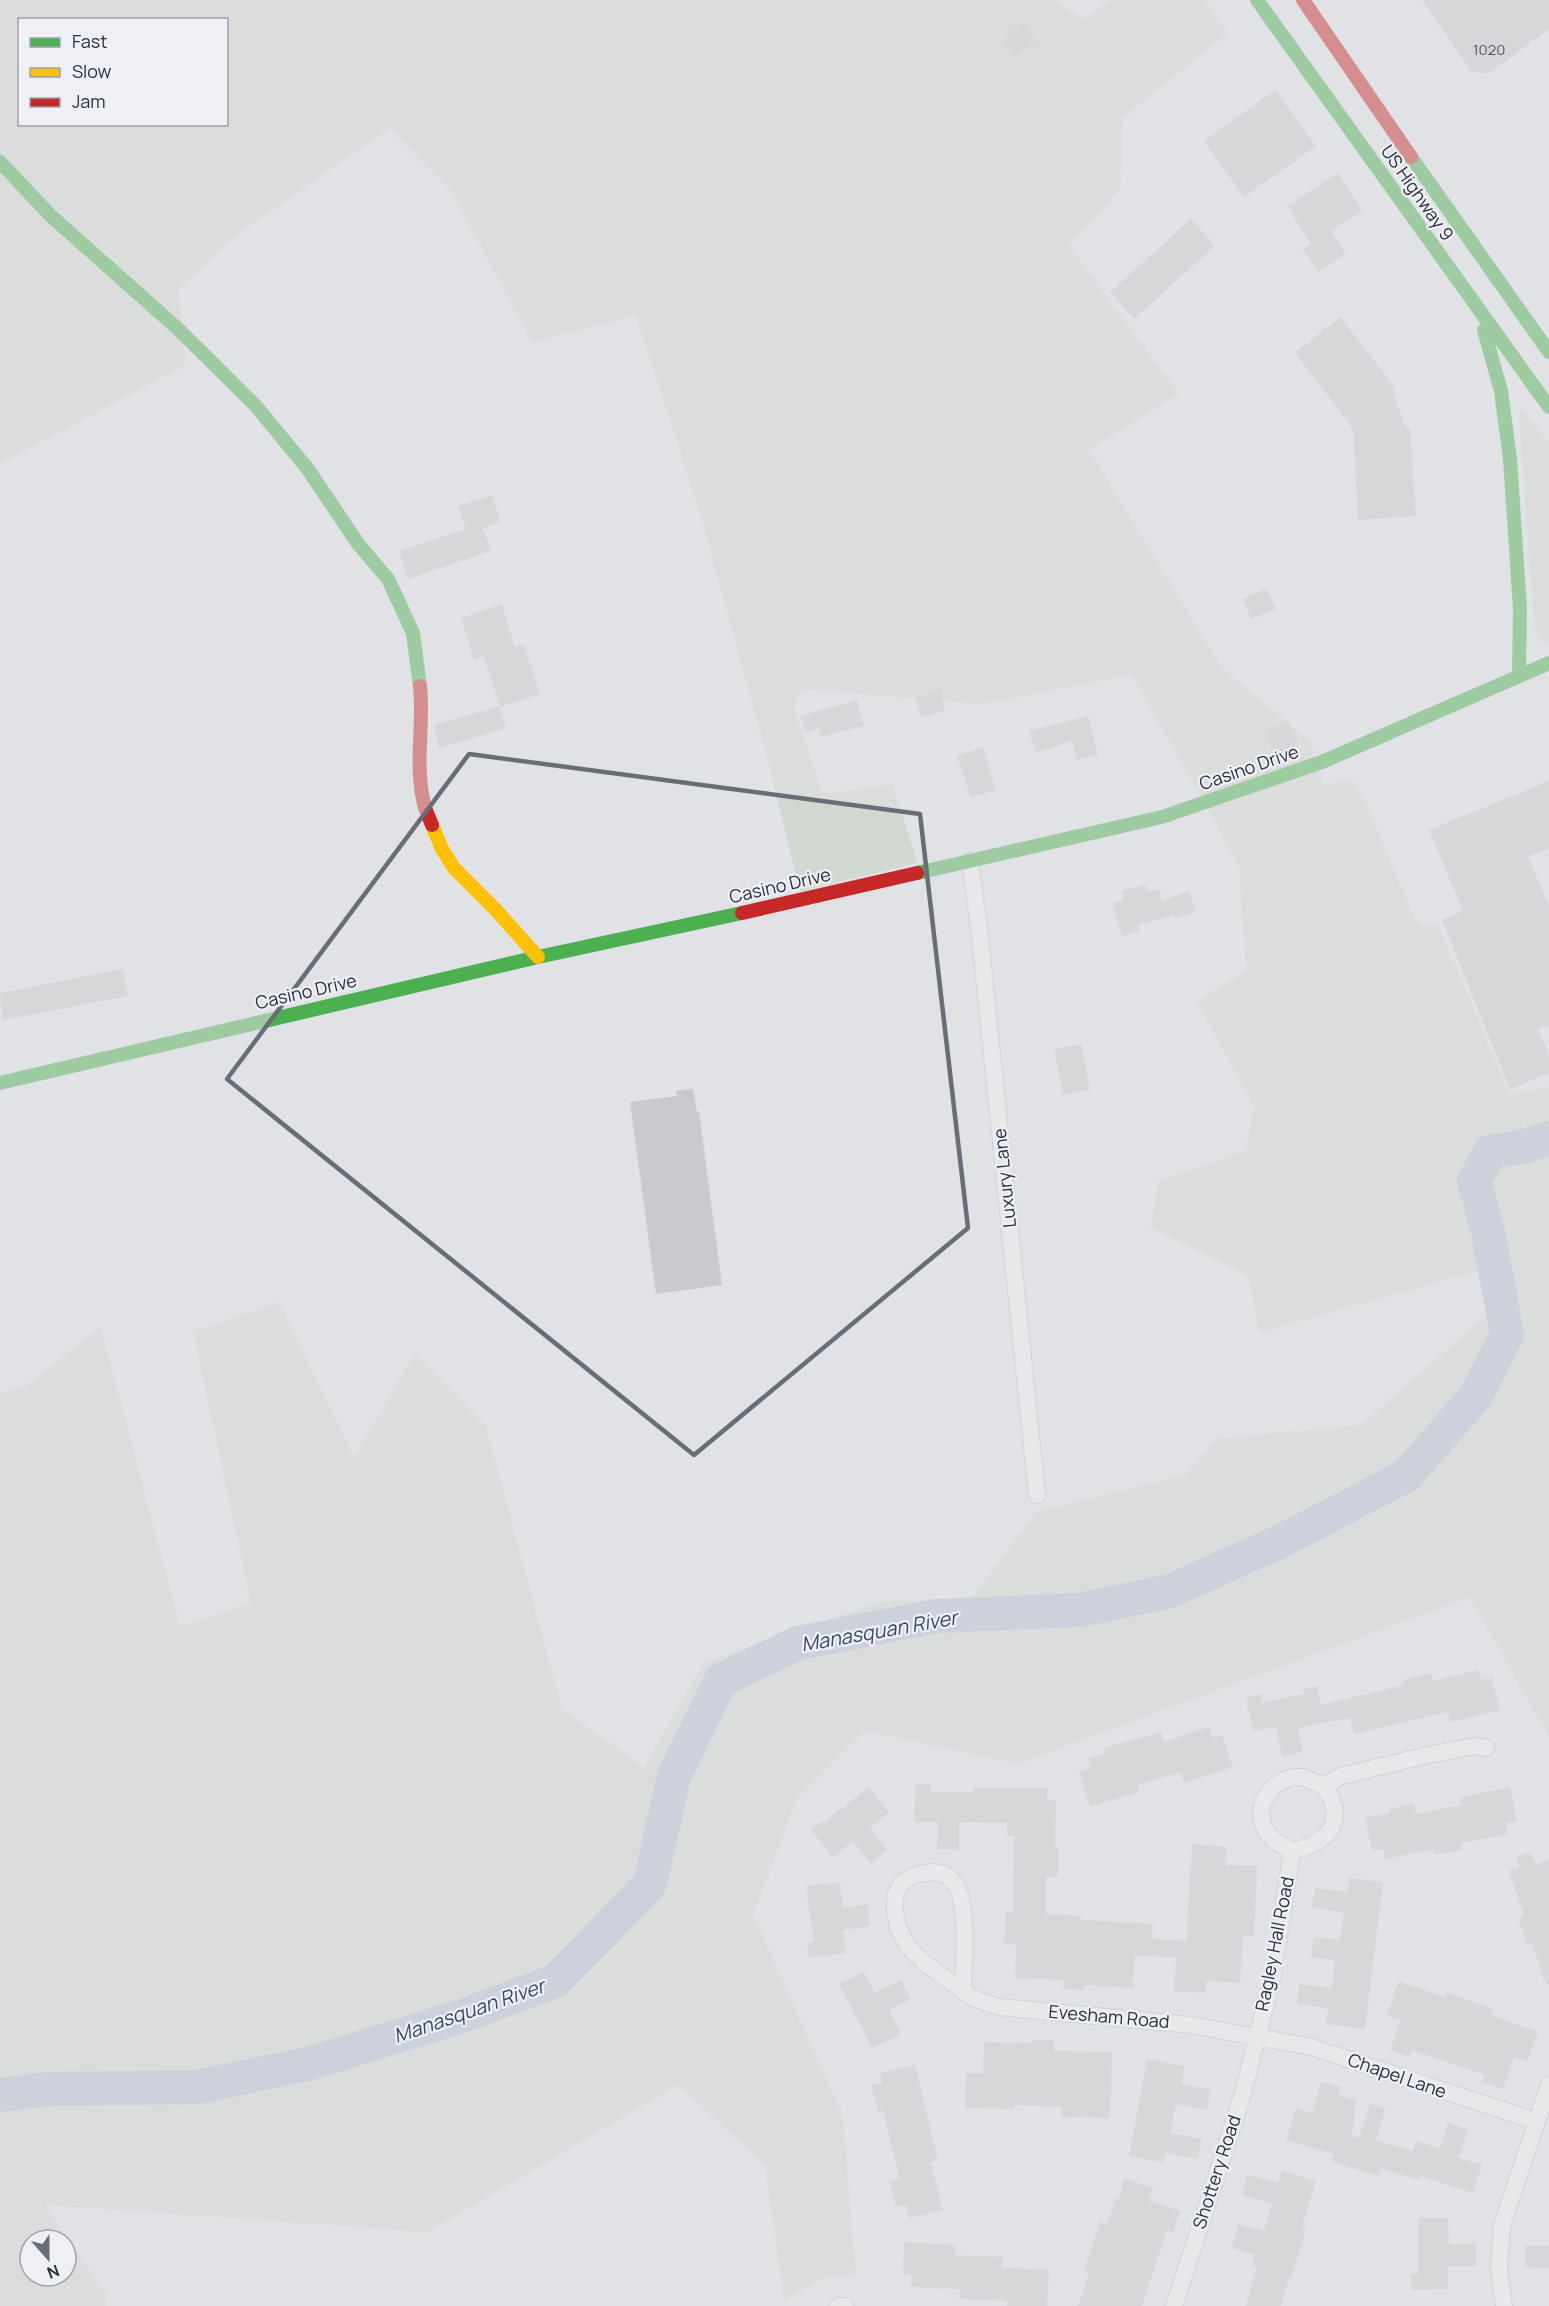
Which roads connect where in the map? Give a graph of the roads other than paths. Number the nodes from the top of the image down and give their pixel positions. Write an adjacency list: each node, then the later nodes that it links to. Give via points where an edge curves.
1 (1257, 0): 4 (main road, US Highway 9)
2 (1303, 0): 5 (main road, US Highway 9)
3 (0, 162): 10 (main road, via 51,216 177,328 255,405 307,468 359,545 388,579 416,648 423,712 420,783 427,812 454,868)
4 (1478, 310): 6 (main road, US Highway 9); 8 (main road, via 1501,391 1510,459 1520,609)
5 (1549, 352)
6 (1549, 407)
7 (1549, 663): 8 (main road, Casino Drive)
8 (1520, 676): 9 (main road, Casino Drive, via 1322,762 1162,817)
9 (970, 861): 10 (main road, Casino Drive); 12 (street, Luxury Lane)
10 (538, 957): 11 (main road, Casino Drive)
11 (0, 1083)
12 (1037, 1495)
13 (1486, 1748): 14 (street, via 1474,1746 1428,1755 1341,1776)
14 (1324, 1786): 15 (street, Ragley Hall Road, via 1333,1803 1333,1824 1317,1844); 15 (street, Ragley Hall Road, via 1293,1777 1274,1785 1267,1794 1262,1807 1266,1830)
15 (1292, 1851): 17 (street, Ragley Hall Road, via 1272,1980)
16 (963, 1990): 16 (street, Evesham Road, via 907,1944 897,1922 895,1898 901,1885 912,1876 942,1873 952,1879 958,1890 963,1906); 17 (street, Evesham Road, via 975,1999 999,2007 1191,2025)
17 (1257, 2037): 19 (street, Chapel Lane, via 1311,2047); 22 (street, Shottery Road, via 1241,2100)
18 (1549, 2085): 19 (street)
19 (1536, 2121): 23 (street, via 1502,2225 1498,2269)
20 (838, 2306): 21 (street)
21 (845, 2306)
22 (1174, 2306)
23 (1504, 2306)

